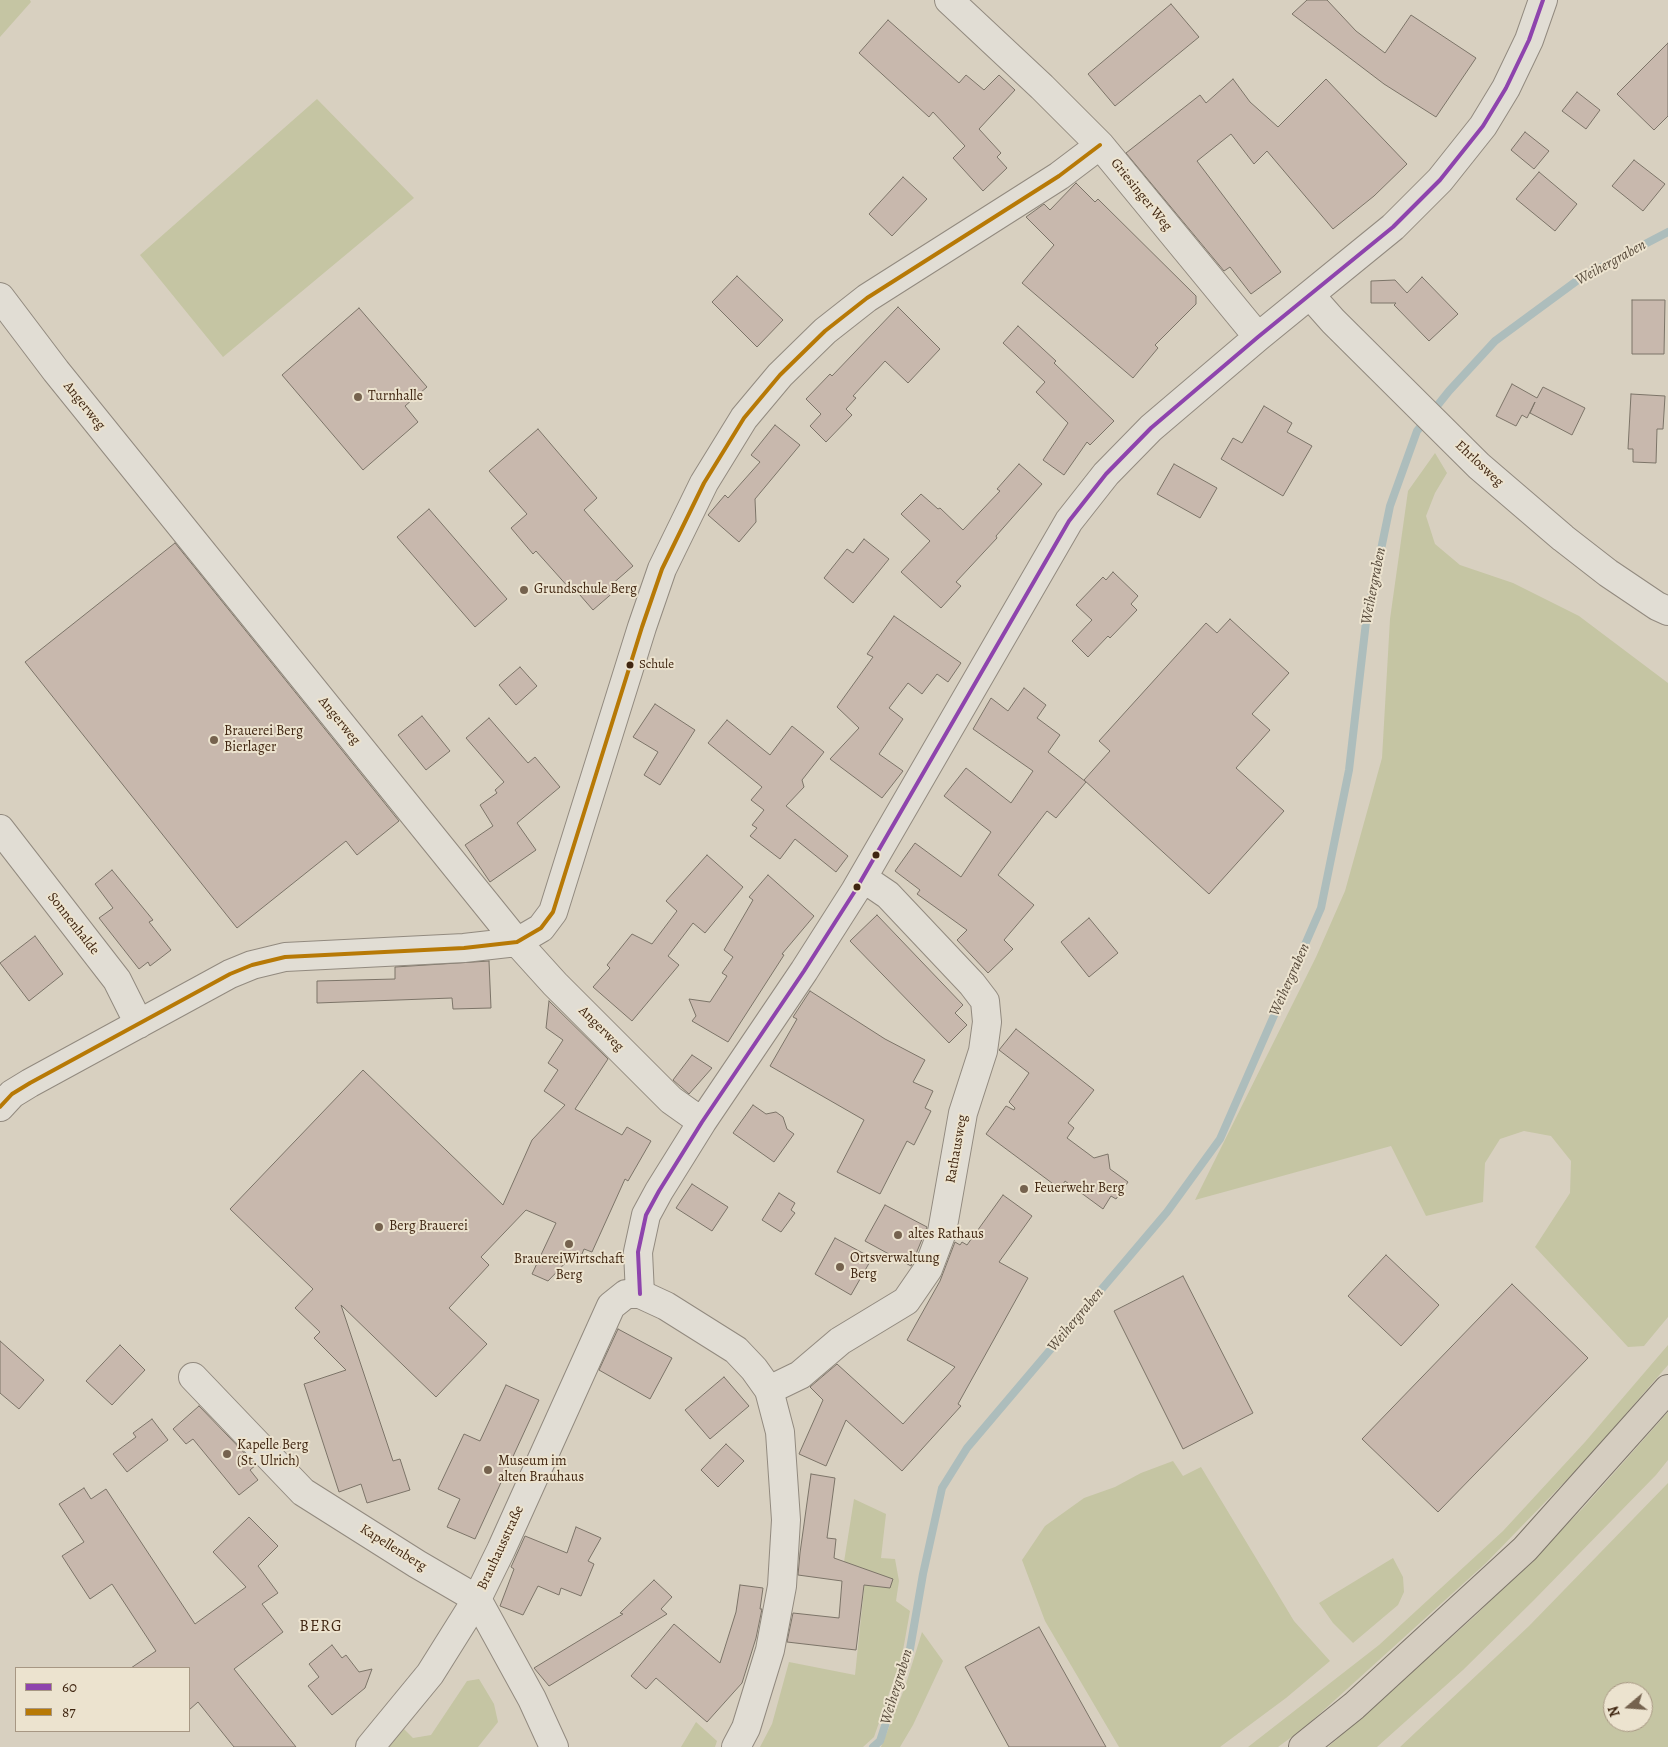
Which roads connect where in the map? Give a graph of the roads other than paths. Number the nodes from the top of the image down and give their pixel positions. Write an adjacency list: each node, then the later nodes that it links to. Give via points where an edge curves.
1 (949, 0): 3 (street, Griesinger Weg)
2 (1544, 0): 4 (street, via 1506,88 1483,126 1457,159 1393,227)
3 (1100, 145): 6 (street, Griesinger Weg); 10 (street, via 1059,176 867,298 799,356 744,418 704,482 662,569 553,912 541,928)
4 (1310, 295): 6 (street); 7 (street, Ehrlosweg, via 1479,466 1608,573)
5 (0, 297): 10 (street, Angerweg, via 56,371)
6 (1258, 337): 9 (street, via 1151,428 1106,474 1069,520)
7 (1668, 611)
8 (0, 829): 11 (street, Sonnenhalde, via 117,980)
9 (863, 878): 13 (street); 17 (street, Rathausweg, via 888,895 985,1001 987,1022 982,1052 963,1113 942,1232 928,1269 906,1301 840,1341 800,1375)
10 (517, 942): 11 (street, via 464,948 286,957 230,974); 13 (street, Angerweg, via 671,1100)
11 (139, 1024): 12 (street, via 30,1083)
12 (0, 1106)
13 (702, 1122): 14 (street, via 646,1215 638,1252)
14 (640, 1294): 17 (street, via 666,1306 736,1350); 18 (street, Brauhausstraße, via 626,1294 611,1306)
15 (193, 1377): 18 (street, Kapellenberg, via 303,1492)
16 (1668, 1389): 22 (main road, via 1525,1549 1354,1706)
17 (769, 1390): 21 (street, via 780,1432 784,1476 786,1520 782,1586 770,1650 746,1728)
18 (477, 1599): 19 (street, Brauhausstraße, via 430,1674); 20 (street)
19 (370, 1747)
20 (554, 1747)
21 (736, 1747)
22 (1303, 1747)

